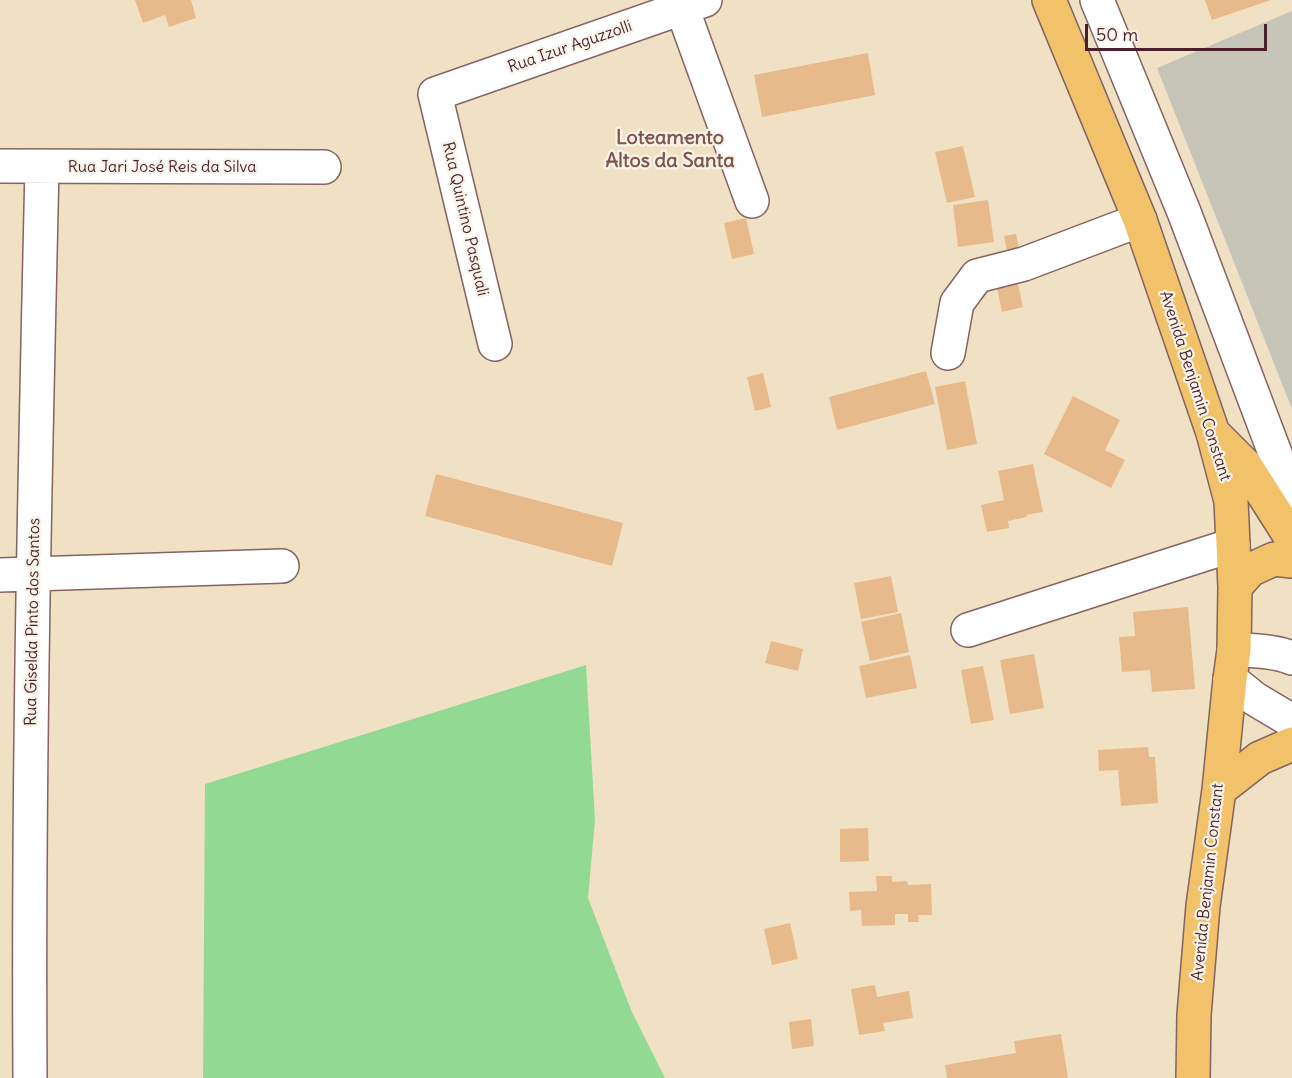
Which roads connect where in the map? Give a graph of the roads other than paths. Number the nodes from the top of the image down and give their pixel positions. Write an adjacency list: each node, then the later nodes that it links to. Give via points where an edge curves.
1 (1050, 0): 9 (main road, Avenida Benjamin Constant)
2 (1097, 0): 13 (street, via 1184,212)
3 (693, 4): 4 (street, Rua Izur Aguzzolli); 8 (street)
4 (435, 94): 10 (street, Rua Quintino Pasquali)
5 (0, 166): 6 (street, Rua Jari José Reis da Silva)
6 (42, 167): 7 (street, Rua Jari José Reis da Silva); 19 (street, Rua Giselda Pinto dos Santos)
7 (324, 167)
8 (752, 201)
9 (1140, 220): 11 (street, via 1024,264 977,276 957,303); 12 (main road, Avenida Benjamin Constant)
10 (495, 344)
11 (948, 354)
12 (1213, 433): 14 (main road, via 1245,465); 15 (main road, Avenida Benjamin Constant, via 1231,501)
13 (1292, 505)
14 (1292, 539)
15 (1233, 545): 20 (main road, Avenida Benjamin Constant); 21 (street)
16 (1292, 561): 20 (main road, via 1274,559 1250,570)
17 (282, 566): 19 (street)
18 (0, 575): 19 (street)
19 (33, 575): 27 (street, Rua Giselda Pinto dos Santos)
20 (1235, 587): 23 (main road, Avenida Benjamin Constant)
21 (968, 630)
22 (1292, 658): 23 (street, via 1255,650)
23 (1232, 665): 24 (street, via 1255,699); 26 (main road, Avenida Benjamin Constant)
24 (1292, 721)
25 (1292, 744): 26 (main road, via 1260,758)
26 (1219, 790): 28 (main road, Avenida Benjamin Constant, via 1203,906)
27 (30, 1078)
28 (1193, 1078)

